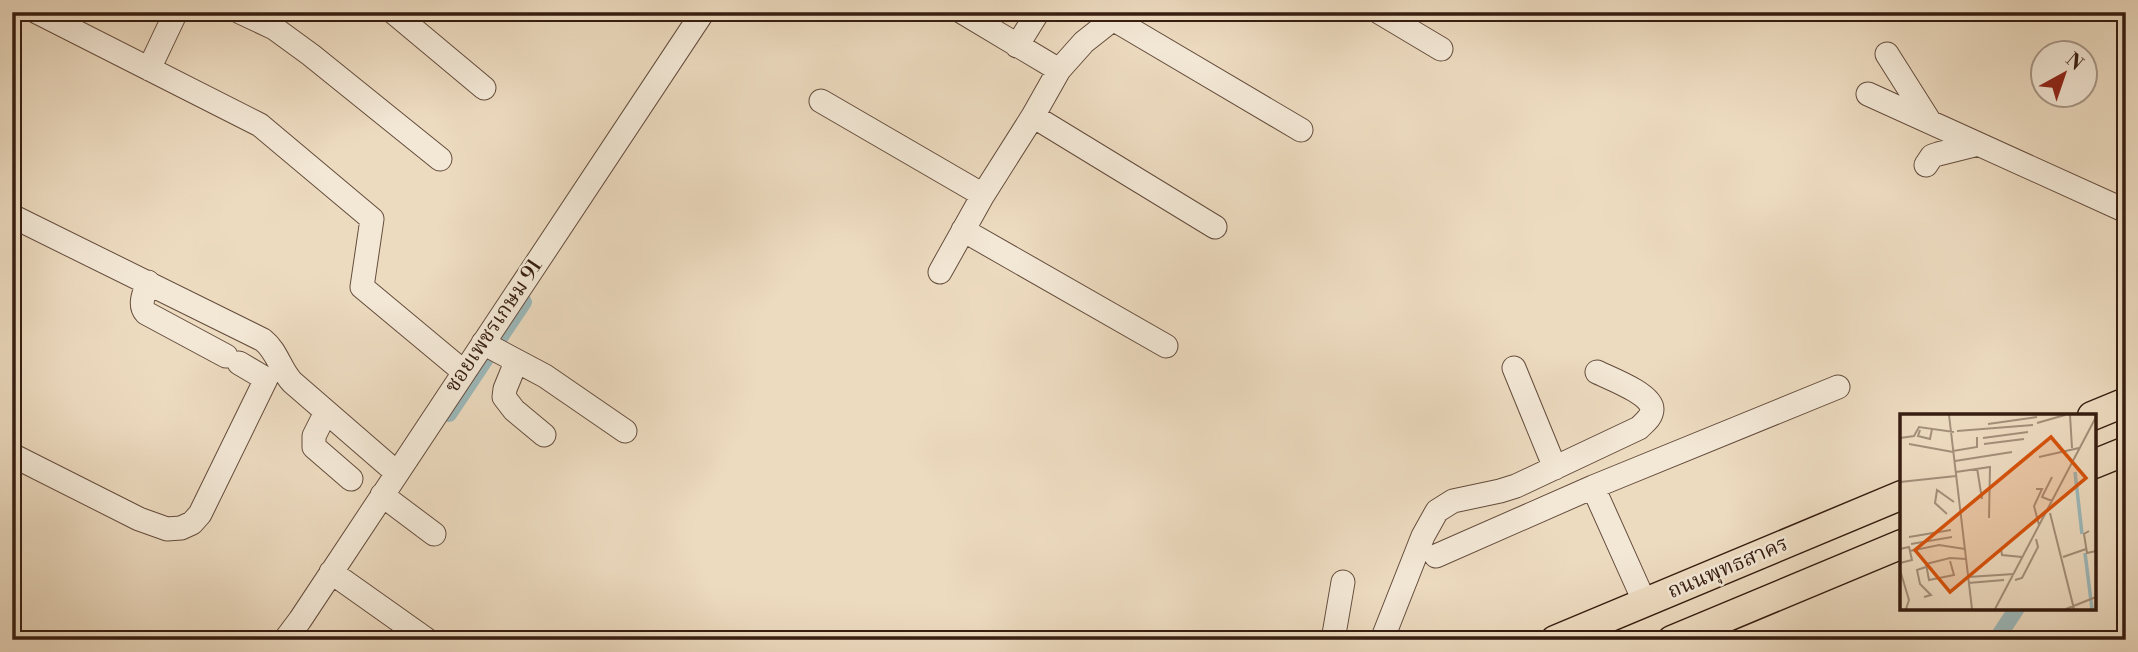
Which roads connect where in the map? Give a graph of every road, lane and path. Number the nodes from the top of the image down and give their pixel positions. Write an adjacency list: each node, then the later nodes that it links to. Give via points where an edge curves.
1 (37, 12): 13 (street)
2 (176, 12): 13 (street)
3 (240, 12): 22 (street, via 274,28 311,55)
4 (393, 12): 15 (street)
5 (703, 12): 32 (street, ซอยเพชรเกษม 91)
6 (962, 12): 10 (street)
7 (1038, 12): 10 (street)
8 (1379, 12): 11 (street)
9 (1118, 16): 14 (street, via 1084,42); 20 (street)
10 (1017, 46): 14 (street)
11 (1441, 49)
12 (1887, 54): 19 (street)
13 (149, 69): 35 (street, via 260,125 372,219 362,287)
14 (1059, 70): 18 (street)
15 (484, 88)
16 (1868, 94): 19 (street)
17 (821, 101): 24 (street)
18 (1033, 116): 24 (street); 27 (street)
19 (1930, 122): 21 (street)
20 (1301, 130)
21 (1979, 144): 23 (street, via 1938,153); 25 (street)
22 (440, 159)
23 (1926, 165)
24 (983, 195): 28 (street)
25 (2126, 211)
26 (12, 216): 30 (street)
27 (1215, 227)
28 (963, 230): 29 (street); 31 (street)
29 (940, 272)
30 (148, 282): 33 (street, via 263,340); 37 (street, via 142,304 146,313)
31 (1166, 346)
32 (502, 353): 35 (street, ซอยเพชรเกษม 91); 42 (street, via 545,376); 43 (street, via 504,397)
33 (276, 358): 37 (street); 40 (street, via 282,372)
34 (1514, 368): 47 (street)
35 (464, 372): 48 (street, ซอยเพชรเกษม 91)
36 (1597, 372): 47 (street, via 1643,395 1651,404 1649,418 1639,428)
37 (266, 379): 45 (street, via 200,514 181,528 167,529 138,519)
38 (1838, 387): 50 (street)
39 (2126, 402): 41 (main road)
40 (326, 412): 48 (street); 49 (street, via 314,436 314,447)
41 (2096, 414)
42 (625, 431)
43 (544, 435)
44 (2126, 451): 46 (main road)
45 (12, 455)
46 (2096, 463)
47 (1555, 468): 62 (street, via 1500,491 1453,501 1437,511)
48 (397, 473): 52 (street, ซอยเพชรเกษม 91)
49 (351, 479)
50 (1593, 487): 55 (street); 58 (street)
51 (1900, 496): 58 (main road, ถนนพุทธสาคร)
52 (394, 503): 53 (street); 56 (street, ซอยเพชรเกษม 91)
53 (434, 534)
54 (1900, 545): 64 (main road, ถนนพุทธสาคร)
55 (1436, 556)
56 (342, 580): 59 (street, ซอยเพชรเกษม 91); 60 (street)
57 (1343, 582): 61 (street)
58 (1645, 603): 63 (main road, ถนนพุทธสาคร)
59 (285, 640)
60 (427, 640)
61 (1334, 640)
62 (1382, 640)
63 (1555, 640)
64 (1672, 640)

